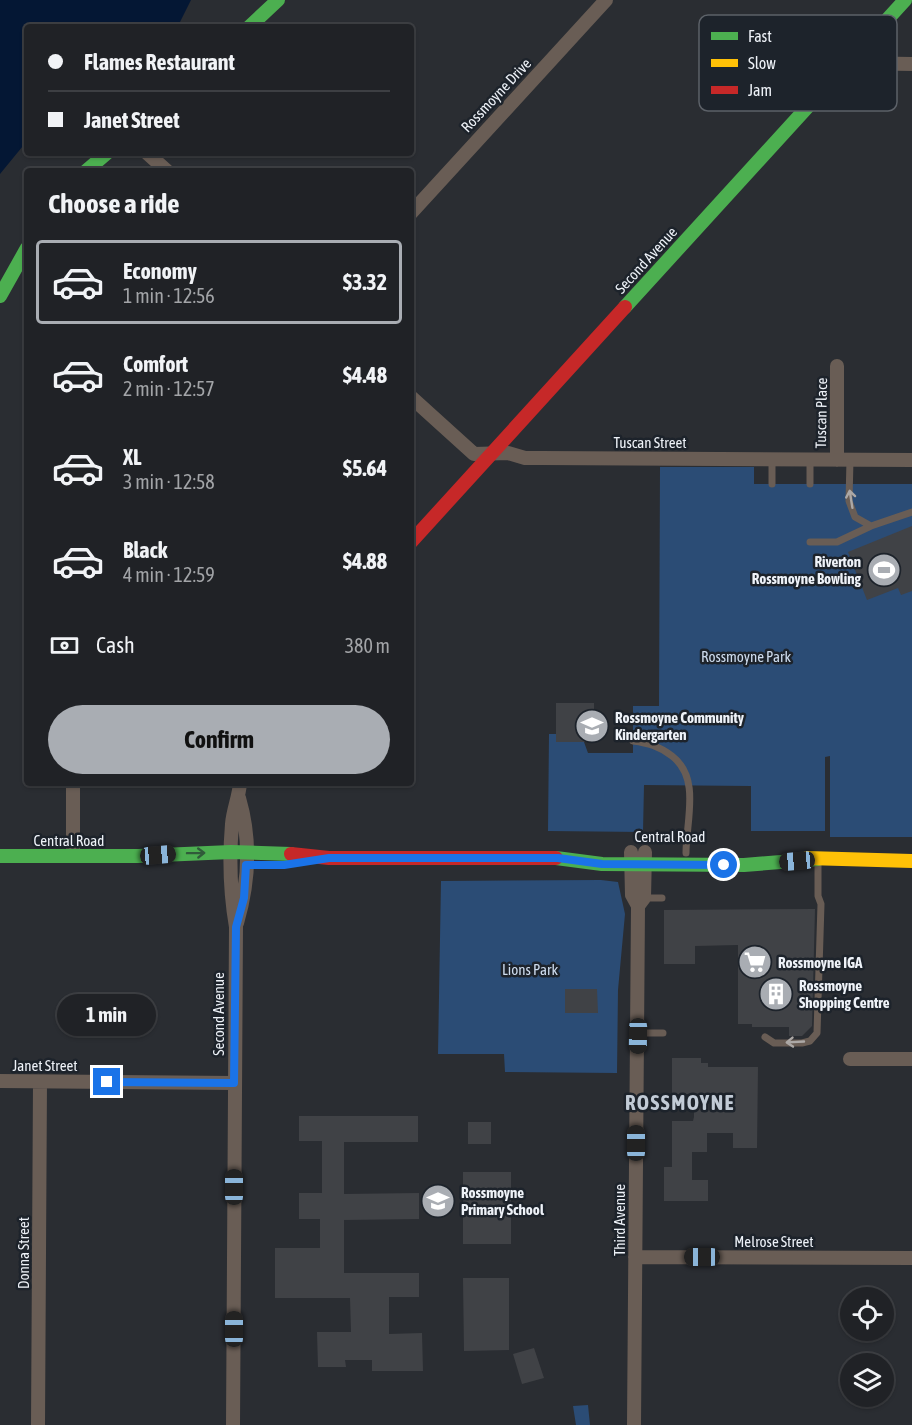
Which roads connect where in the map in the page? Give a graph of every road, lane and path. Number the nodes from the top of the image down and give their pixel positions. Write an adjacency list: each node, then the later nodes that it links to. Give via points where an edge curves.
1 (278, 0): 5 (street)
2 (606, 0): 13 (street, Rossmoyne Drive)
3 (905, 0): 4 (street, Second Avenue)
4 (891, 15)
5 (252, 24)
6 (897, 64): 7 (street)
7 (912, 64)
8 (804, 111): 18 (street, Second Avenue)
9 (104, 156): 11 (street)
10 (150, 156): 12 (street)
11 (90, 168)
12 (164, 168)
13 (414, 210)
14 (24, 253): 15 (street)
15 (0, 296)
16 (837, 366): 21 (street, Tuscan Place)
17 (414, 400): 18 (street, Tuscan Street, via 474,454)
18 (492, 453): 19 (street, Tuscan Street, via 525,458); 27 (street, Second Avenue)
19 (772, 459): 20 (street, Tuscan Street); 23 (lane)
20 (810, 459): 21 (street, Tuscan Street); 24 (lane)
21 (843, 460): 22 (street, Tuscan Street); 26 (lane, one-way to 21, via 855,517)
22 (912, 460)
23 (772, 484)
24 (810, 484)
25 (912, 512): 26 (lane)
26 (871, 526): 28 (lane, via 837,542)
27 (414, 539)
28 (810, 542)
29 (633, 741): 33 (lane, via 664,750 685,770 690,790)
30 (73, 786): 35 (street)
31 (240, 786): 32 (street, Second Avenue)
32 (239, 798): 36 (street, Second Avenue, via 232,822); 37 (street, Second Avenue, via 246,822)
33 (686, 853): 38 (street, Central Road); 39 (street, Central Road, via 755,853)
34 (0, 856): 35 (street, Central Road)
35 (73, 856): 36 (street, Central Road, via 138,856 177,865)
36 (231, 858): 37 (street, Central Road); 43 (street, Second Avenue)
37 (247, 859): 38 (street, Central Road, via 284,865 329,858 558,858 600,852); 43 (street, Second Avenue, via 244,898)
38 (638, 859): 39 (street, Central Road, via 755,865); 42 (street, Third Avenue)
39 (818, 859): 40 (street, Central Road); 46 (lane, one-way to 46, via 821,904 817,1033 810,1041 801,1043 774,1043)
40 (912, 861)
41 (662, 898): 42 (lane)
42 (641, 902): 44 (street, Third Avenue)
43 (236, 927): 51 (street, Second Avenue)
44 (638, 1033): 45 (lane); 52 (street, Third Avenue)
45 (663, 1033)
46 (765, 1037)
47 (850, 1059): 48 (street)
48 (912, 1059)
49 (0, 1082): 50 (street, Janet Street)
50 (40, 1082): 51 (street, Janet Street); 54 (street, Donna Street)
51 (234, 1083): 55 (street, Second Avenue)
52 (635, 1257): 53 (street, Melrose Street); 56 (street, Third Avenue)
53 (912, 1258)
54 (38, 1425)
55 (233, 1425)
56 (634, 1425)

